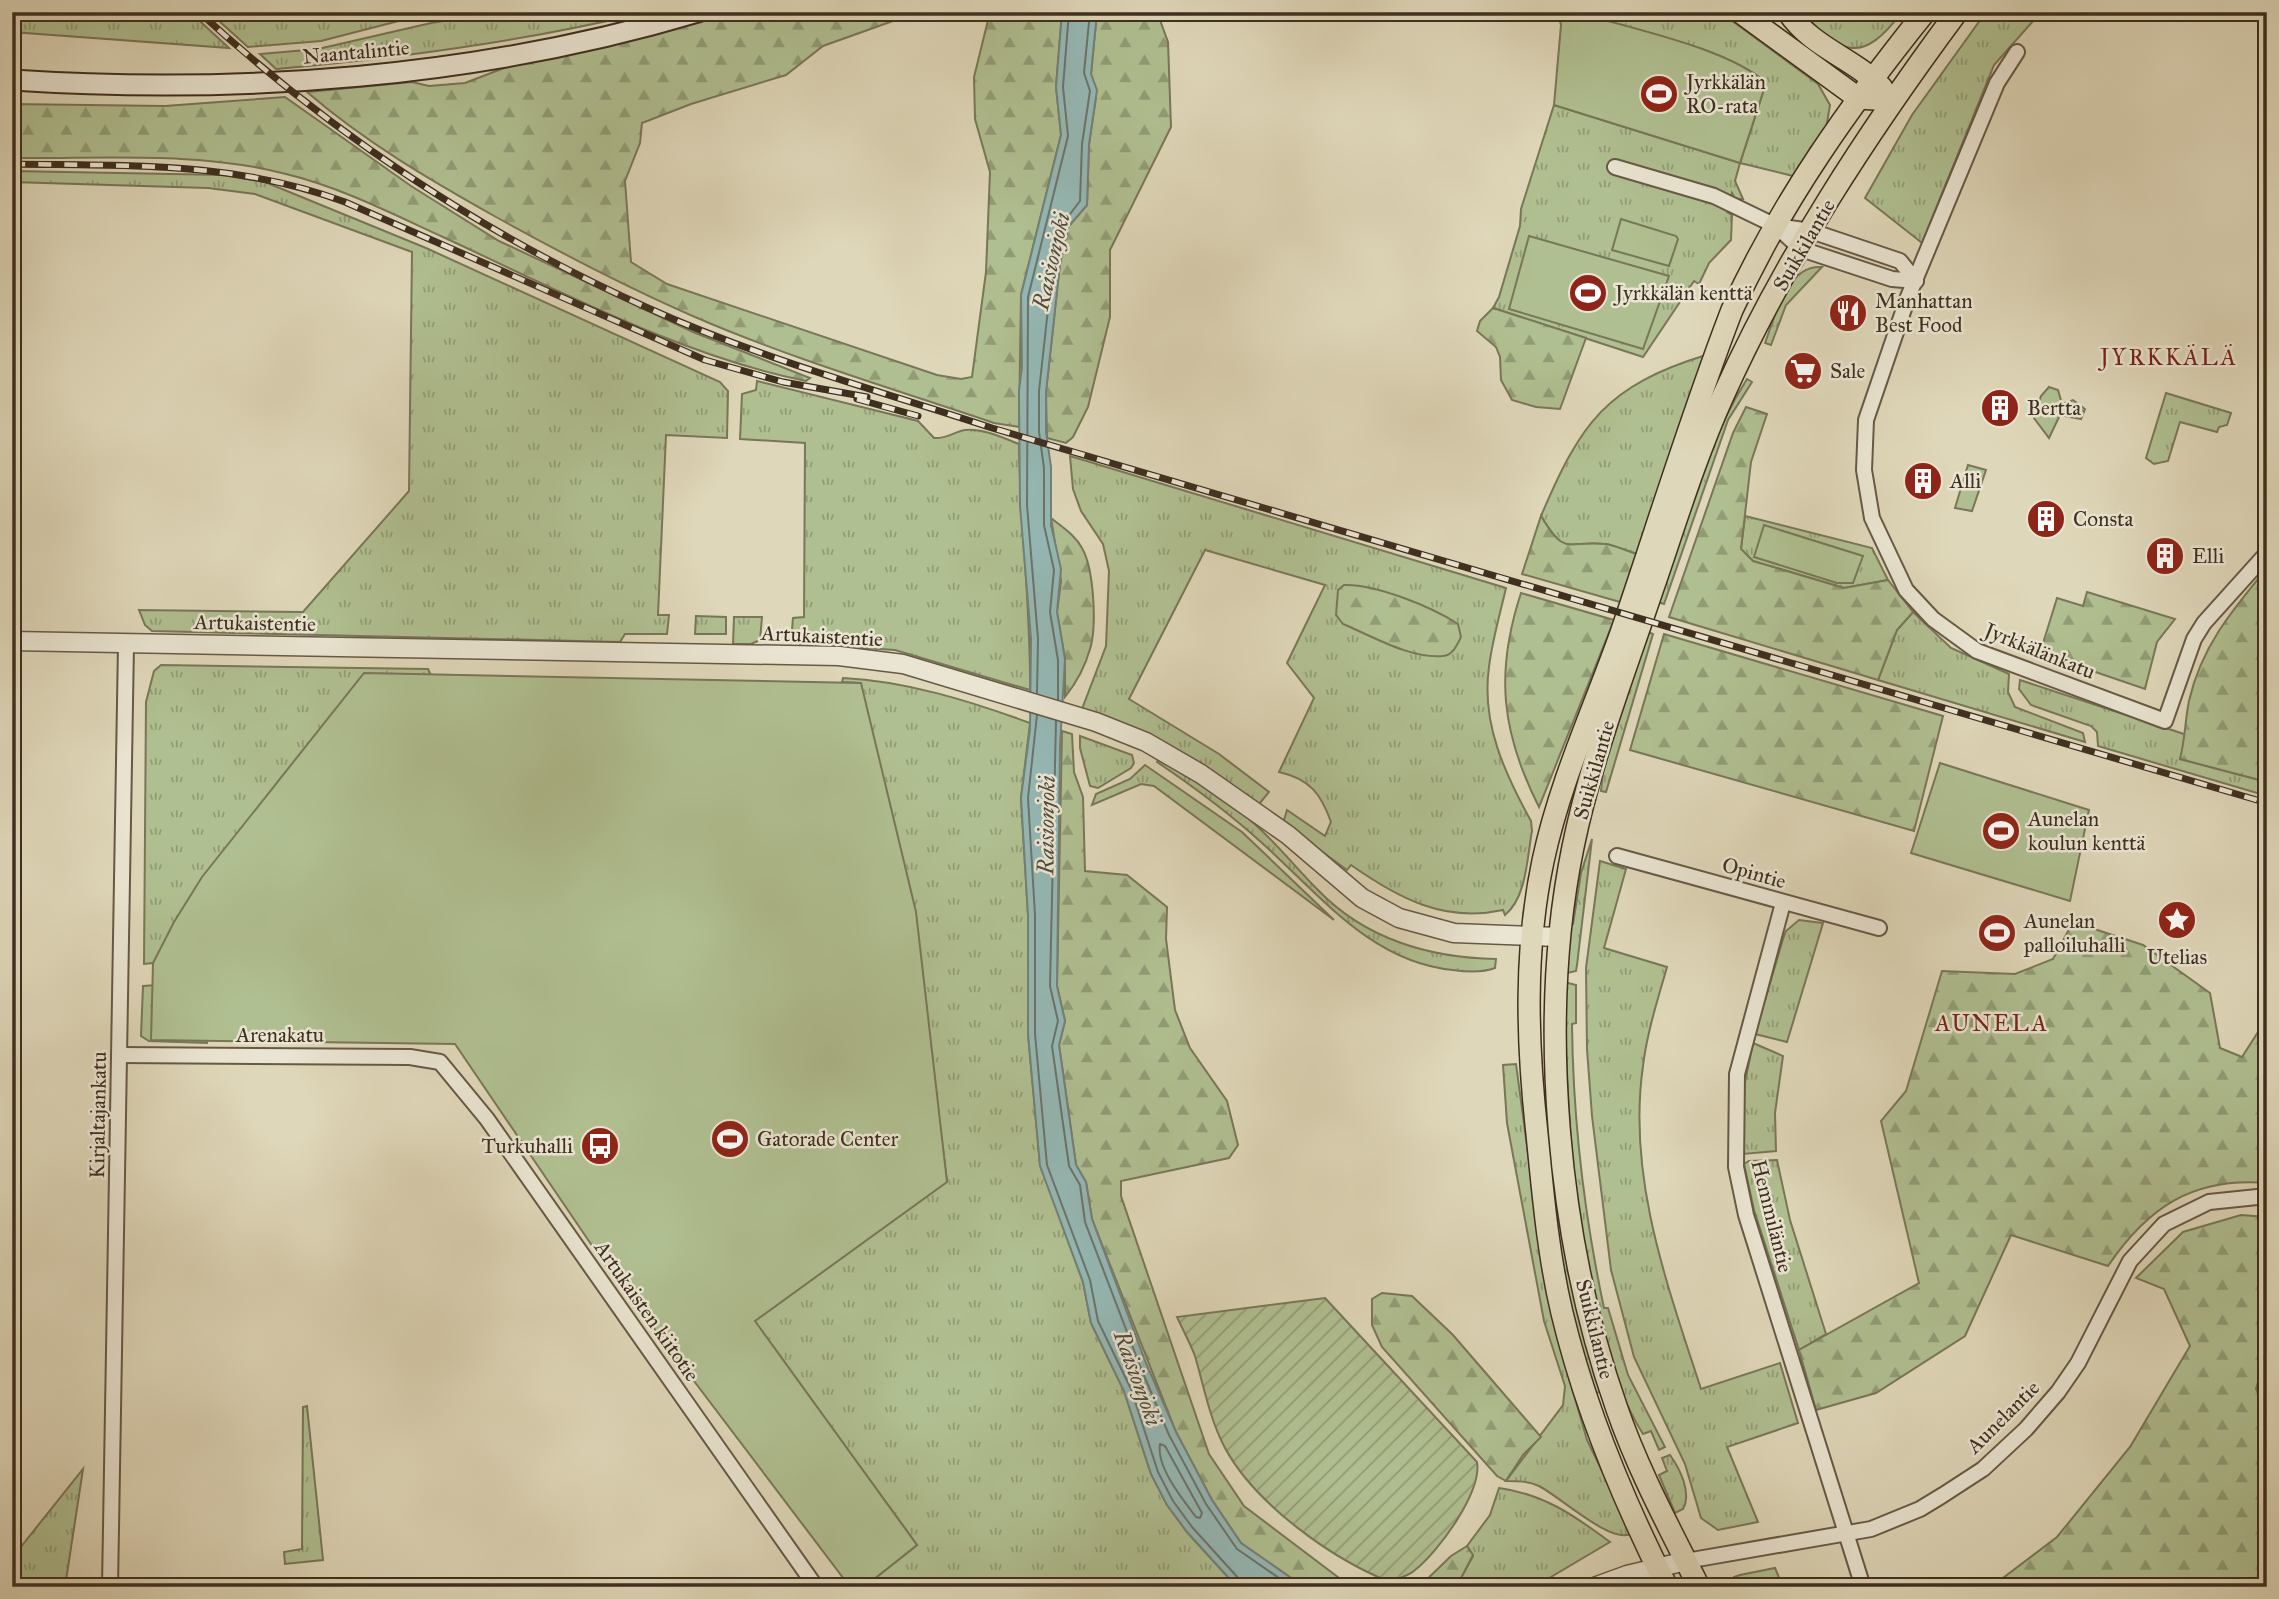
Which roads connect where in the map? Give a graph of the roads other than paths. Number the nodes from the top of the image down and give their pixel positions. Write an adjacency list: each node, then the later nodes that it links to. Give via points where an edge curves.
1 (698, 12): 8 (main road, Naantalintie, via 513,54 351,76 164,85)
2 (1740, 12): 9 (main road)
3 (1788, 12): 7 (main road, via 1810,38)
4 (1924, 12): 7 (main road, Suikkilantie)
5 (1957, 12): 10 (main road, Suikkilantie)
6 (2017, 52): 14 (street, Jyrkkälänkatu, via 1997,83)
7 (1872, 78): 9 (main road, Suikkilantie); 10 (main road)
8 (12, 80)
9 (1857, 98): 10 (main road); 12 (main road, Suikkilantie)
10 (1894, 100): 13 (main road, Suikkilantie)
11 (1615, 167): 12 (street, via 1714,196)
12 (1776, 226): 13 (street); 21 (main road, Suikkilantie, via 1732,310 1567,773 1543,862)
13 (1806, 240): 14 (street, via 1892,279); 14 (street, via 1900,261); 22 (main road, Suikkilantie, via 1725,393 1685,497 1586,792)
14 (1916, 281): 15 (street, Jyrkkälänkatu, via 1886,353 1866,420 1864,470 1872,518 1906,590 1933,619 1977,651 2165,721 2193,639)
15 (2267, 553)
16 (12, 641): 17 (street, Artukaistentie)
17 (126, 643): 21 (street, Artukaistentie, via 839,656 903,664 1096,722 1146,742 1287,835 1383,911 1454,933); 23 (street, Kirjaltajankatu)
18 (1617, 856): 19 (street, Opintie)
19 (1783, 903): 20 (street, Opintie); 26 (street, Hemmiläntie, via 1737,1074 1736,1167 1746,1215)
20 (1879, 928)
21 (1531, 936): 22 (street, Artukaistentie); 28 (main road, Suikkilantie, via 1528,1032 1532,1090 1561,1311 1601,1442)
22 (1559, 937): 27 (main road, Suikkilantie, via 1557,1087 1567,1191 1587,1304 1626,1434)
23 (120, 1055): 24 (street, Arenakatu, via 410,1057); 29 (street, Kirjaltajankatu)
24 (440, 1062): 30 (street, Artukaisten kiitotie, via 486,1119)
25 (2267, 1196): 26 (street, Aunelantie, via 2209,1202 2165,1224 2130,1261 2078,1363 2026,1429 1983,1469 1920,1509)
26 (1846, 1534): 27 (street, Aunelantie); 34 (street, Hemmiläntie)
27 (1686, 1560): 28 (street); 33 (main road, Suikkilantie)
28 (1658, 1567): 31 (street); 32 (main road, Suikkilantie)
29 (110, 1587)
30 (816, 1587)
31 (1594, 1587)
32 (1668, 1587)
33 (1699, 1587)
34 (1863, 1587)

